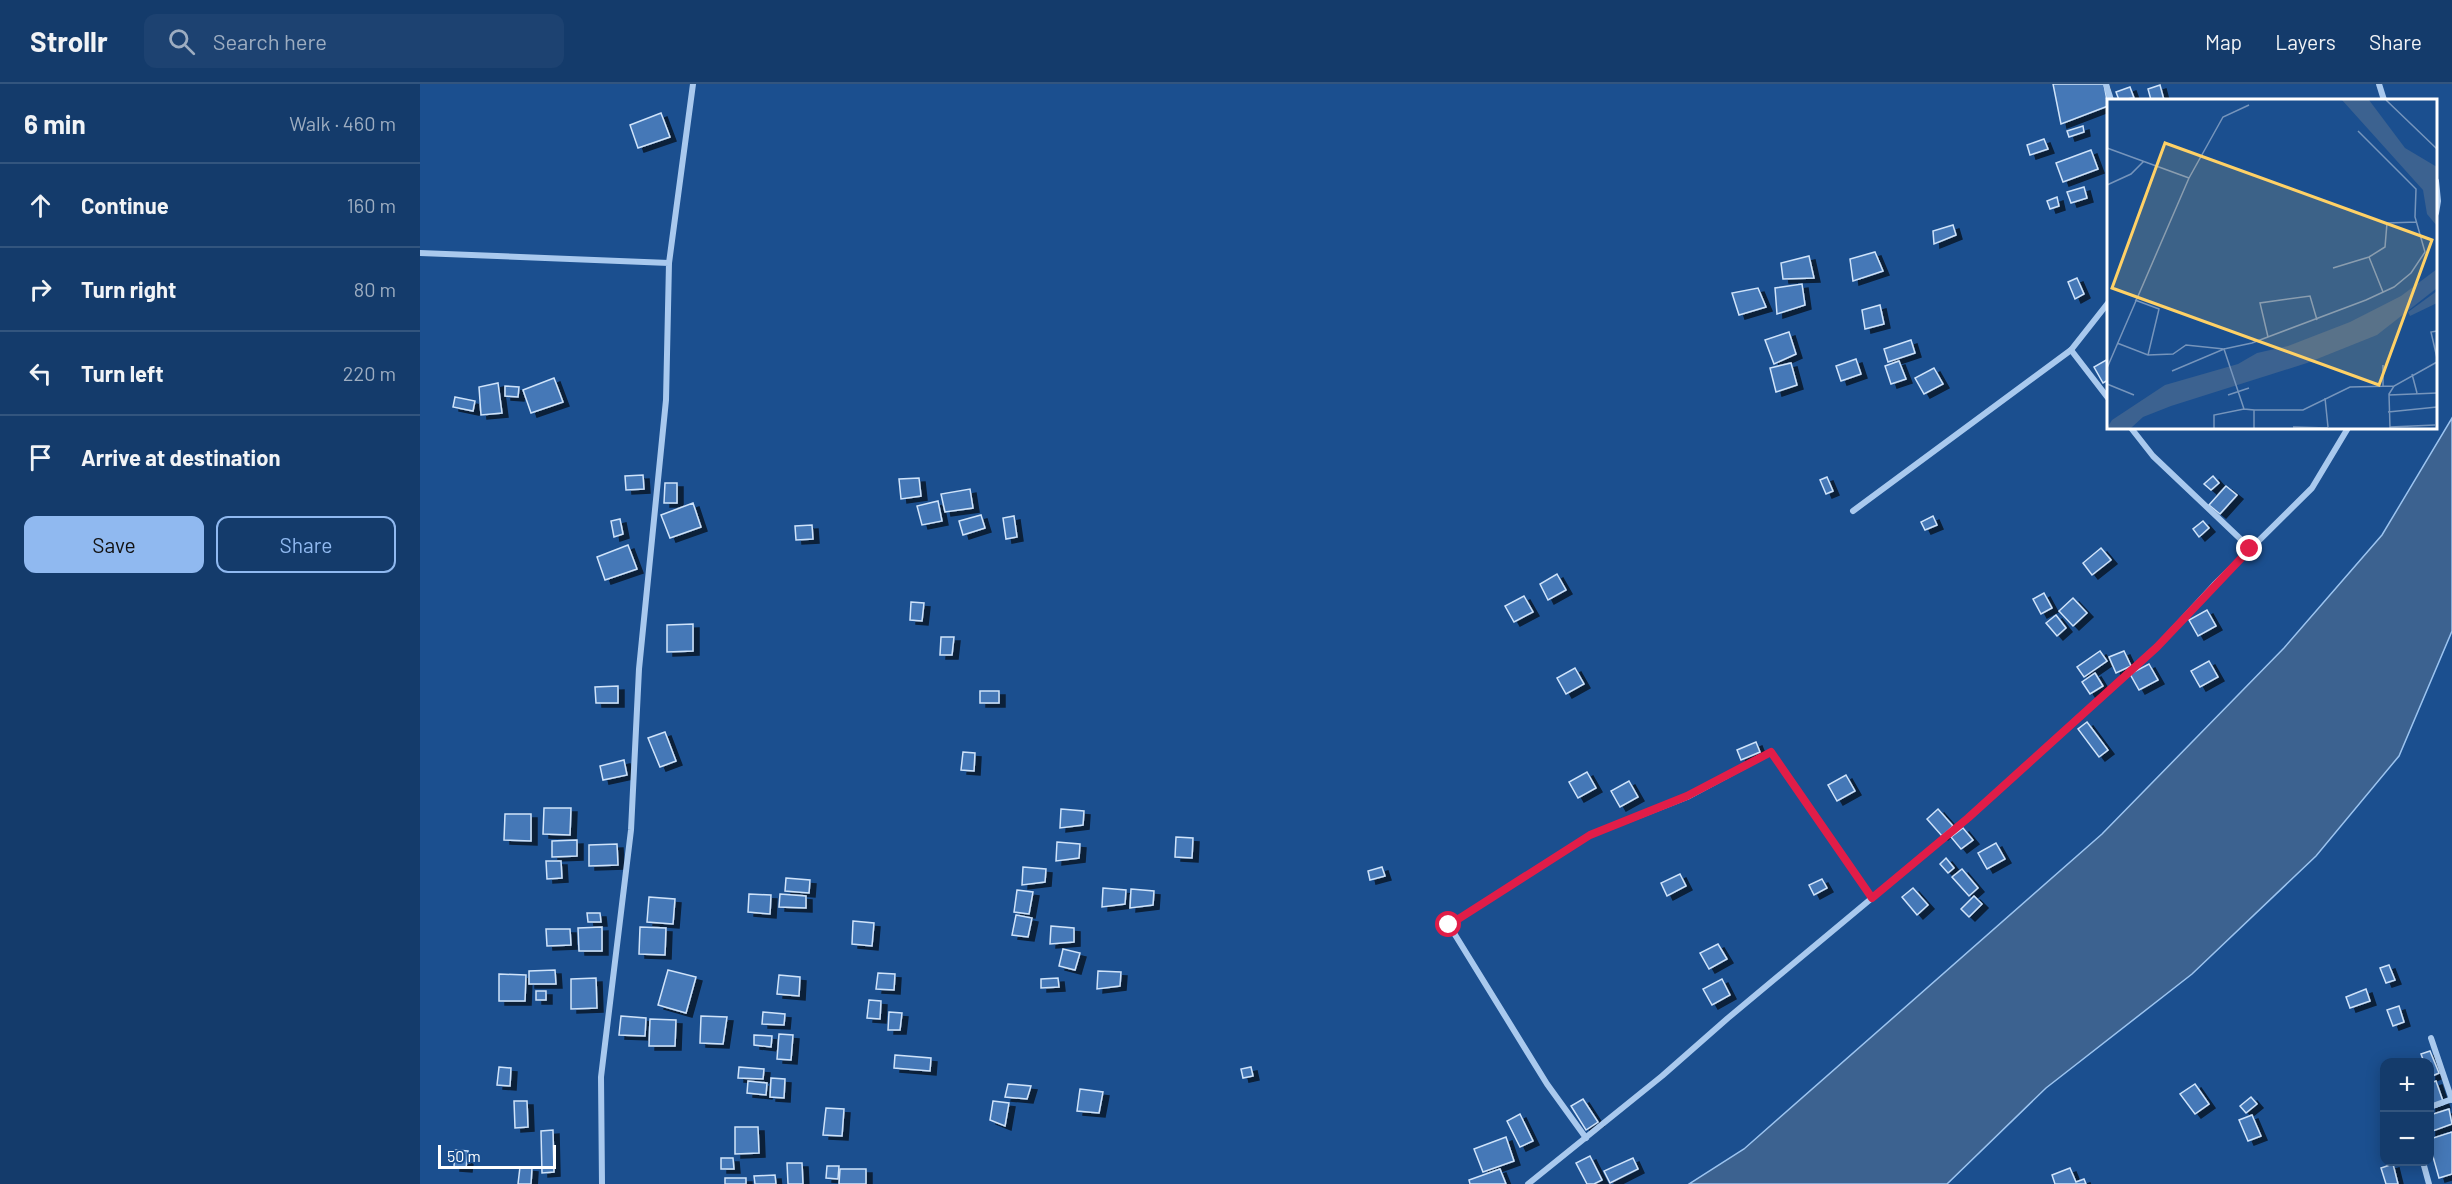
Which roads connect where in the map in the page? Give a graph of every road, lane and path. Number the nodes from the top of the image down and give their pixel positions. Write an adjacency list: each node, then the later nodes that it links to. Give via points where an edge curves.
1 (693, 84): 9 (street)
2 (2106, 84): 4 (street)
3 (2379, 84): 5 (street)
4 (2111, 99)
5 (2385, 99)
6 (2437, 191): 7 (street)
7 (2437, 207)
8 (420, 253): 9 (street)
9 (669, 263): 23 (street, via 666,400 639,669 631,830 601,1077)
10 (2107, 306): 11 (street)
11 (2072, 350): 12 (street); 15 (street)
12 (2107, 395)
13 (2132, 429): 16 (street, via 2153,456)
14 (2347, 429): 16 (street, via 2312,488)
15 (1853, 511)
16 (2250, 549): 17 (street, via 2157,647 1968,818)
17 (1872, 898): 21 (street); 21 (street, via 1771,752 1687,796 1590,835 1449,925 1547,1084)
18 (2430, 1038): 19 (street)
19 (2452, 1099): 20 (street)
20 (2434, 1106)
21 (1586, 1138): 24 (street)
22 (2424, 1166): 25 (street)
23 (602, 1184)
24 (1528, 1184)
25 (2429, 1184)

